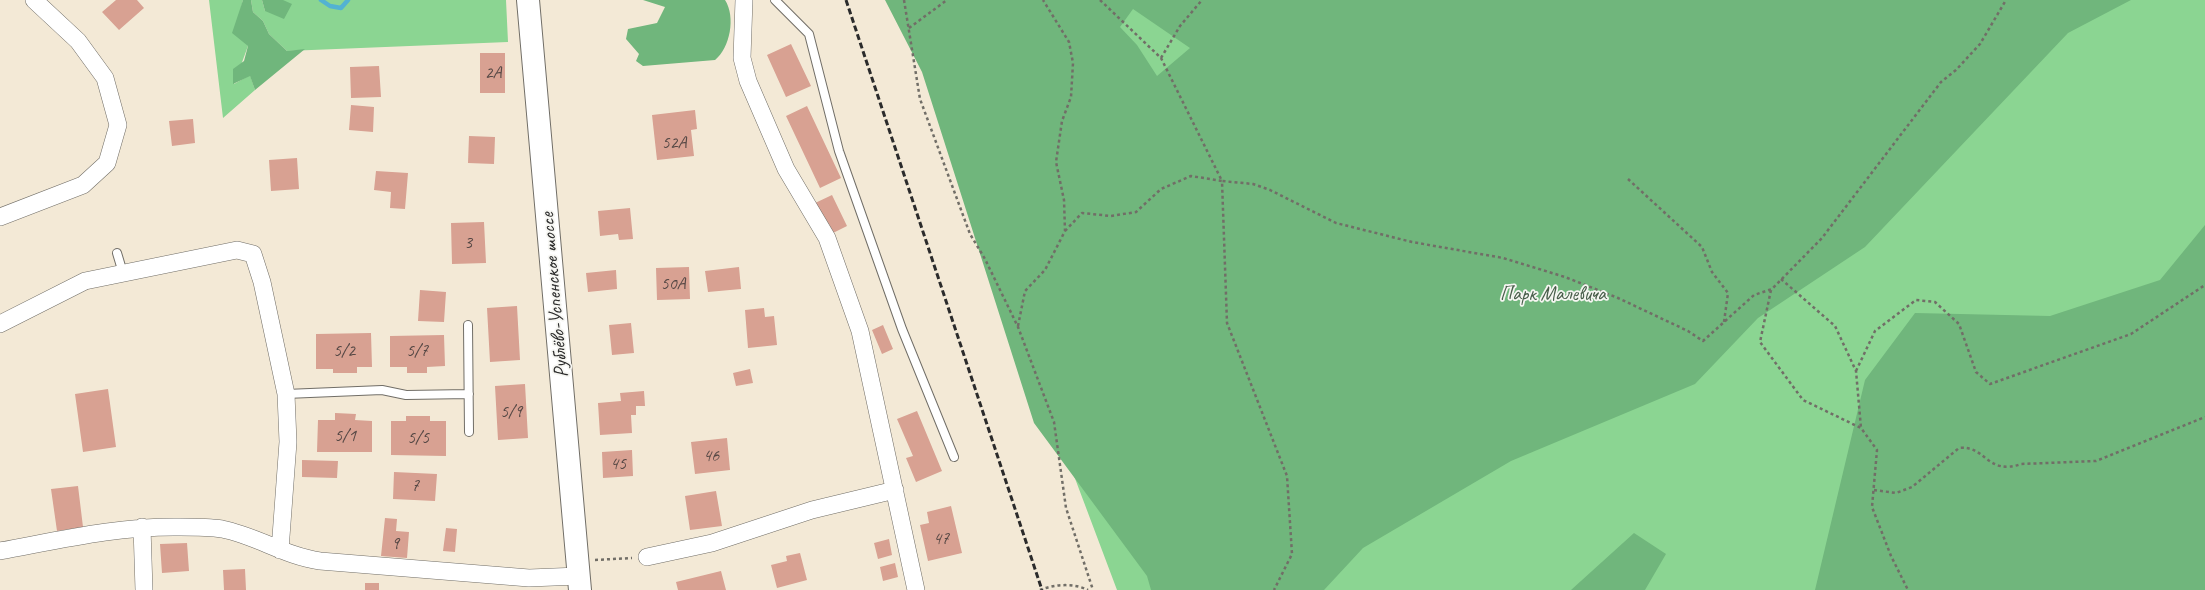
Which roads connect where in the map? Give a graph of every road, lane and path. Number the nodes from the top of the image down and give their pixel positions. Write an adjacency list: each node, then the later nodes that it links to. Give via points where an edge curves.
1 (34, 0): 16 (street, via 78,41 105,78 118,125 107,163 83,184)
2 (528, 0): 40 (main road, Рублёво-Успенское шоссе)
3 (744, 0): 34 (street, via 742,58 748,81 786,169 827,238 860,331)
4 (775, 0): 33 (lane, via 809,34 839,151 902,329)
5 (904, 0): 12 (path)
6 (947, 0): 12 (path)
7 (1043, 0): 17 (path, via 1069,42 1073,64 1071,98 1062,121 1056,162 1064,200)
8 (1100, 0): 11 (path)
9 (1202, 0): 13 (path, via 1180,26)
10 (2006, 0): 20 (path, via 1980,44 1941,82 1822,238)
11 (1104, 1): 13 (path)
12 (909, 28): 26 (path, via 920,99 970,234)
13 (1161, 58): 15 (path)
14 (1628, 179): 23 (path, via 1702,247 1712,272 1728,293)
15 (1222, 181): 17 (path, via 1191,176 1161,189 1136,212 1111,216 1082,213); 23 (path, via 1253,184 1270,190 1336,223 1412,242 1503,258 1565,277 1618,298 1688,331 1703,341); 46 (path, via 1227,323 1287,476 1292,554)
16 (0, 217)
17 (1065, 231): 26 (path, via 1046,270 1025,291)
18 (118, 253): 19 (lane)
19 (122, 273): 24 (street, via 85,281); 28 (street, via 237,250 253,254 262,282)
20 (1781, 280): 22 (path); 27 (path, via 1835,326)
21 (2205, 285): 27 (path, via 2131,334 1990,384 1976,372 1959,324 1935,302 1916,300 1875,331)
22 (1772, 289): 23 (path, via 1754,295); 31 (path, via 1760,342 1803,400)
23 (1724, 323)
24 (0, 324)
25 (468, 325): 29 (lane)
26 (1018, 326): 45 (path, via 1054,422 1066,508)
27 (1856, 371): 31 (path)
28 (286, 394): 29 (lane, via 382,390 406,395); 37 (street, via 288,442)
29 (469, 394): 32 (lane)
30 (2205, 418): 35 (path, via 2096,461 2021,464 2009,468 1995,466 1967,447 1959,448 1912,487 1896,493)
31 (1861, 428): 35 (path, via 1876,450)
32 (469, 432)
33 (954, 456)
34 (895, 490): 39 (street, via 812,510 712,543); 42 (street)
35 (1874, 490): 47 (path, via 1872,507 1891,556)
36 (142, 527): 37 (street, via 221,529 259,539); 38 (street); 41 (street)
37 (280, 550): 40 (street, via 305,559 328,562 529,578)
38 (0, 551)
39 (647, 557): 40 (path)
40 (579, 576)
41 (144, 590)
42 (916, 590)
43 (1040, 590): 44 (path, via 1057,586 1080,586)
44 (1088, 590)
45 (1093, 590)
46 (1274, 590)
47 (1908, 590)

